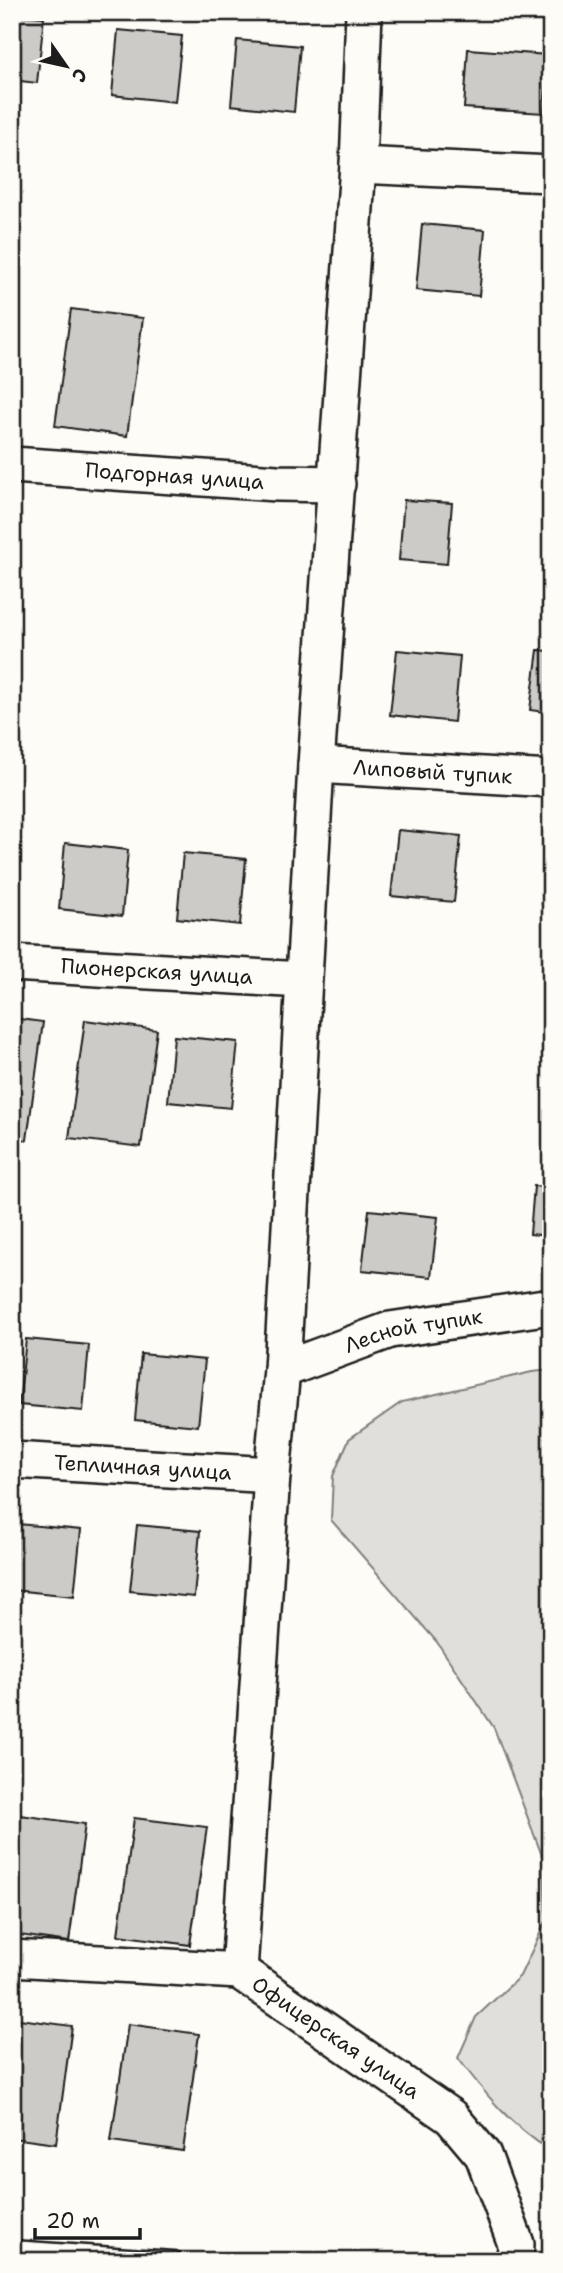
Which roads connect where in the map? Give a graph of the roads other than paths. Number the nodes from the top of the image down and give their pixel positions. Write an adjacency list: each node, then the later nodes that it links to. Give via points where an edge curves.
1 (364, 12): 2 (street)
2 (358, 165): 3 (street); 5 (street)
3 (551, 174)
4 (12, 465): 5 (street, Подгорная улица)
5 (337, 484): 6 (street)
6 (316, 765): 7 (street, Липовый тупик); 9 (street)
7 (551, 779)
8 (12, 963): 9 (street, Пионерская улица)
9 (303, 980): 11 (street)
10 (551, 1306): 11 (street, Лесной тупик, via 390,1330)
11 (282, 1370): 13 (street)
12 (12, 1460): 13 (street, Тепличная улица)
13 (272, 1475): 15 (street)
14 (12, 1958): 15 (street, Офицерская улица)
15 (239, 1971): 18 (street, Офицерская улица, via 451,2117 482,2155 516,2244)
16 (12, 2250): 17 (lane)
17 (173, 2261)
18 (515, 2261)

